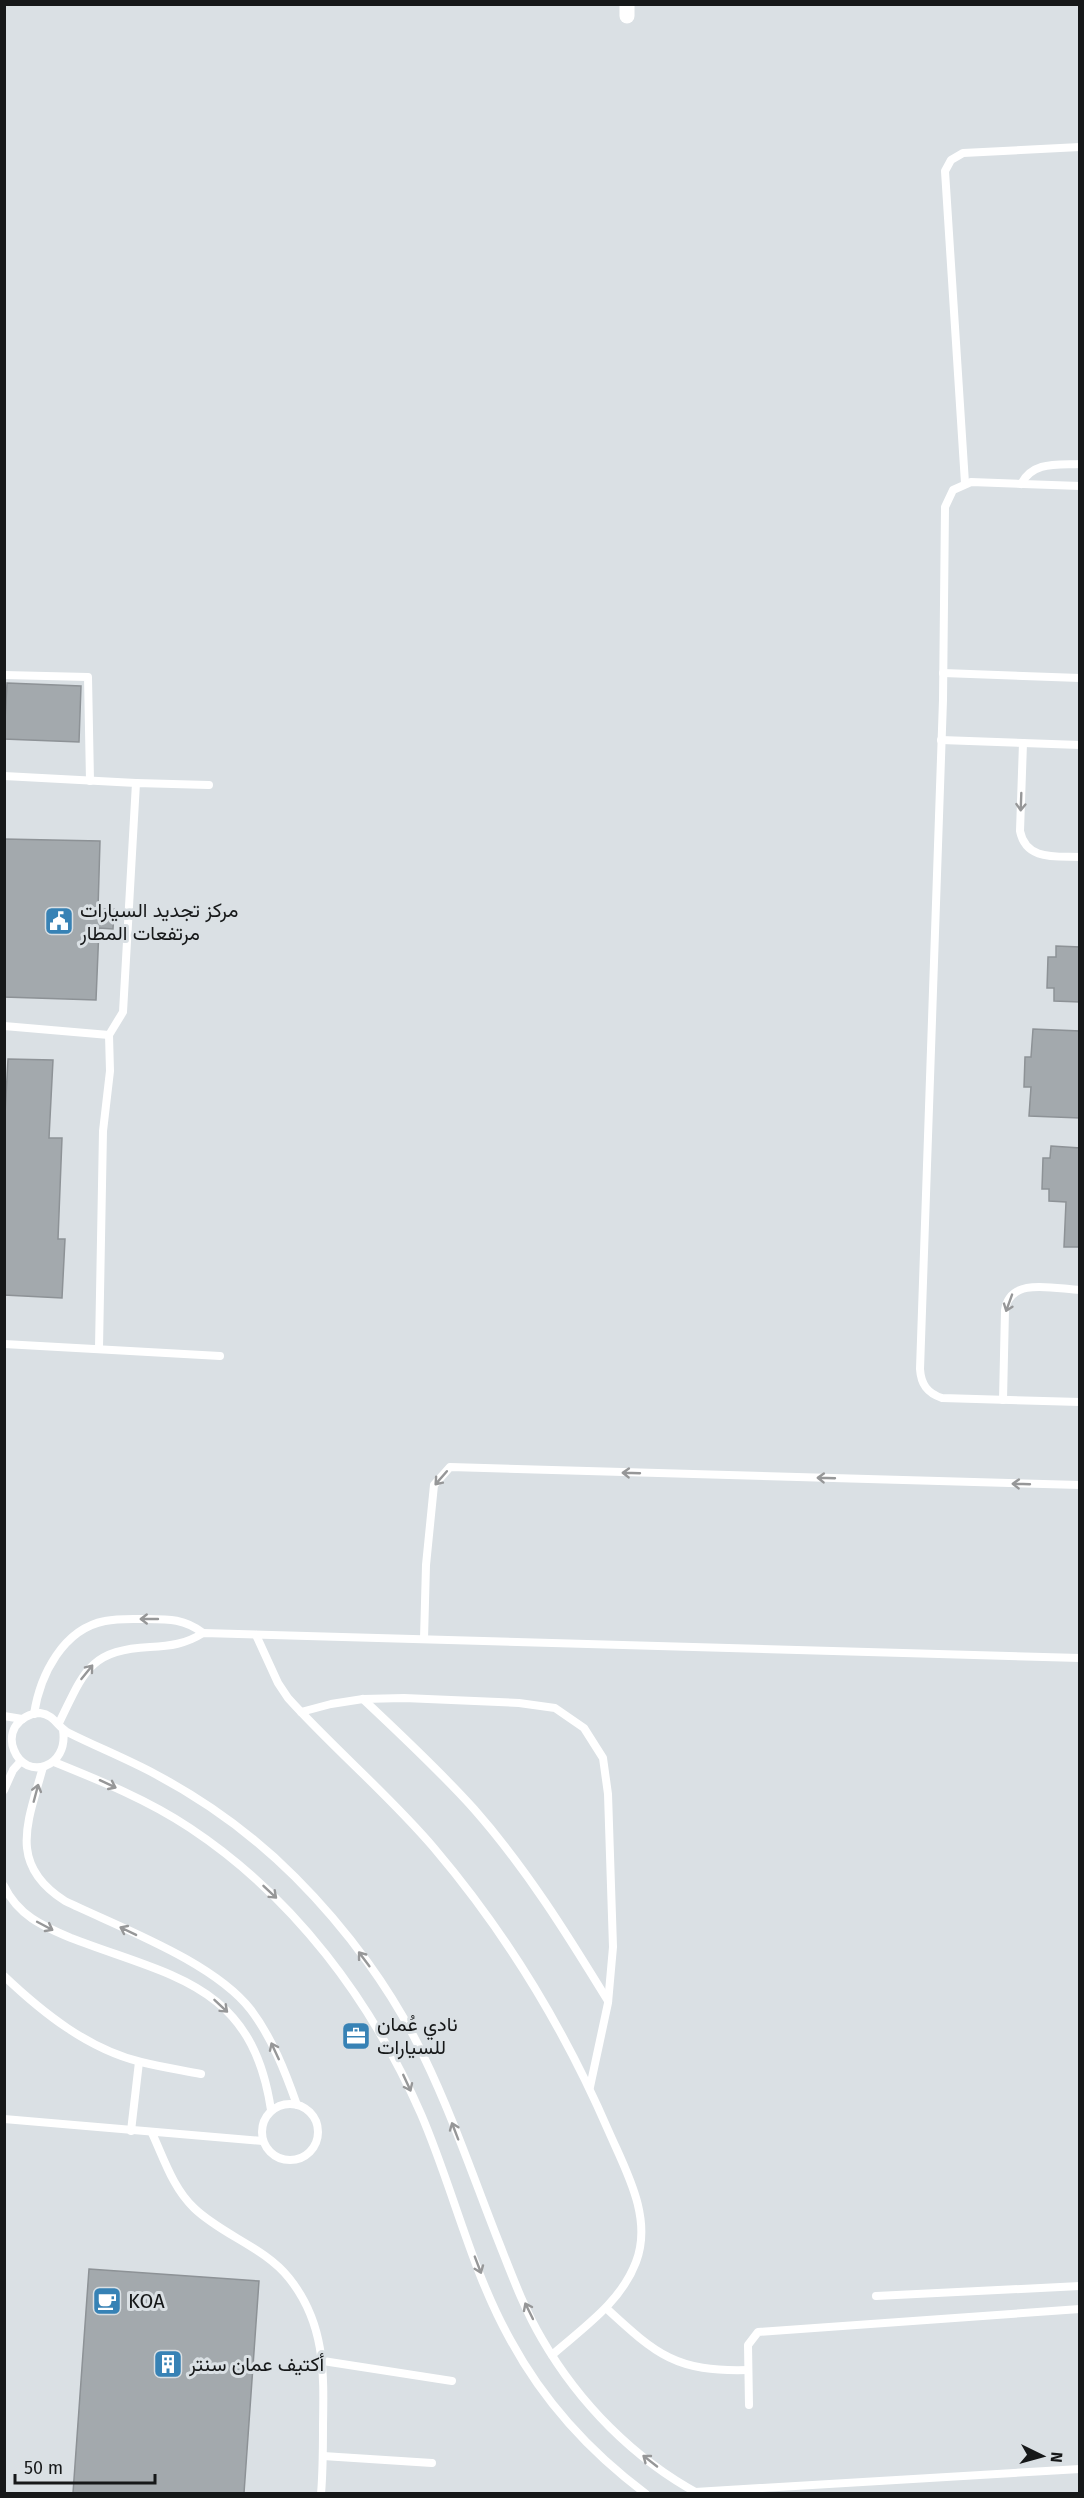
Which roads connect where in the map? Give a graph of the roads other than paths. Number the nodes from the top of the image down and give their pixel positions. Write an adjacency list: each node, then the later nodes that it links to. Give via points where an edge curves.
1 (1080, 147): 3 (lane, via 963,153 951,160 945,171)
2 (1080, 464): 4 (lane, via 1037,467)
3 (964, 483): 4 (lane); 6 (lane, via 953,490 945,507)
4 (1021, 484): 5 (lane)
5 (1080, 486)
6 (943, 673): 8 (lane); 9 (lane)
7 (4, 675): 13 (lane, via 88,677)
8 (1080, 678)
9 (942, 740): 10 (lane); 23 (lane, via 920,1377 928,1391 942,1398)
10 (1023, 743): 11 (lane); 16 (lane, one-way to 16, via 1023,841 1044,856)
11 (1080, 745)
12 (4, 776): 13 (lane)
13 (90, 781): 14 (lane)
14 (136, 783): 15 (lane); 18 (lane, via 123,1012)
15 (209, 785)
16 (1080, 857)
17 (4, 1026): 18 (lane)
18 (109, 1035): 21 (lane)
19 (1080, 1290): 23 (lane, one-way to 23, via 1026,1287 1008,1299)
20 (4, 1344): 21 (lane)
21 (99, 1348): 22 (lane)
22 (220, 1356)
23 (1003, 1400): 24 (lane)
24 (1080, 1402)
25 (1080, 1485): 28 (lane, one-way to 28, via 450,1467 434,1485)
26 (203, 1633): 27 (lane); 32 (lane, one-way to 32, via 180,1620 166,1619 104,1621 82,1629 64,1644 52,1663 37,1696); 35 (lane, one-way to 26, via 86,1671 100,1658 117,1650 182,1644)
27 (256, 1635): 28 (lane); 31 (lane, via 278,1683)
28 (424, 1639): 29 (lane)
29 (1080, 1658)
30 (363, 1700): 31 (lane); 44 (lane, via 420,1753 524,1871); 44 (lane, via 519,1703 555,1708 584,1728 603,1758 608,1794 613,1947)
31 (301, 1712): 47 (lane, via 433,1846 478,1902 557,2022)
32 (34, 1714): 34 (lane); 35 (lane, via 43,1713)
33 (4, 1716): 34 (lane)
34 (22, 1719): 37 (lane, via 11,1740)
35 (61, 1726): 39 (lane, via 65,1742); 58 (lane, one-way to 35, via 513,2280 424,2055 368,1963 296,1878 253,1838 156,1774)
36 (4, 1749): 37 (lane)
37 (14, 1752): 38 (lane)
38 (21, 1761): 40 (lane); 41 (lane)
39 (54, 1762): 40 (lane); 68 (lane, one-way to 68, via 144,1801 190,1828 248,1872 308,1931 372,2019 399,2066 510,2340 540,2389 576,2433)
40 (43, 1767): 48 (lane, one-way to 40, via 266,2030 230,1988 184,1958 65,1901 36,1876 28,1859 26,1839)
41 (4, 1790)
42 (4, 1886): 49 (lane, one-way to 49, via 25,1915 46,1928 178,1976 221,2005 251,2043 268,2087)
43 (4, 1976): 45 (lane, via 39,2009 87,2040)
44 (608, 2002): 47 (lane)
45 (139, 2062): 46 (lane); 51 (lane)
46 (201, 2074)
47 (590, 2087): 56 (lane, via 632,2184 642,2224 637,2260 617,2297)
48 (297, 2105): 49 (lane, via 283,2104); 53 (lane, via 310,2112 317,2125 312,2149 298,2158 282,2159)
49 (272, 2110): 53 (lane, via 263,2124)
50 (4, 2119): 51 (lane)
51 (131, 2131): 52 (lane)
52 (152, 2133): 53 (lane); 59 (lane, via 182,2194 195,2209 289,2278 317,2332)
53 (263, 2142)
54 (1080, 2286): 55 (lane)
55 (876, 2296)
56 (606, 2308): 58 (lane); 60 (lane, via 663,2356 706,2370)
57 (1080, 2310): 60 (lane, via 766,2330 752,2337 748,2345)
58 (552, 2355): 66 (lane, one-way to 58, via 623,2441 579,2393)
59 (323, 2361): 61 (lane); 63 (lane)
60 (748, 2370): 62 (lane)
61 (452, 2381)
62 (750, 2405)
63 (323, 2456): 64 (lane); 67 (lane)
64 (432, 2463)
65 (1080, 2469): 66 (lane)
66 (697, 2492)
67 (321, 2493)
68 (646, 2493)

